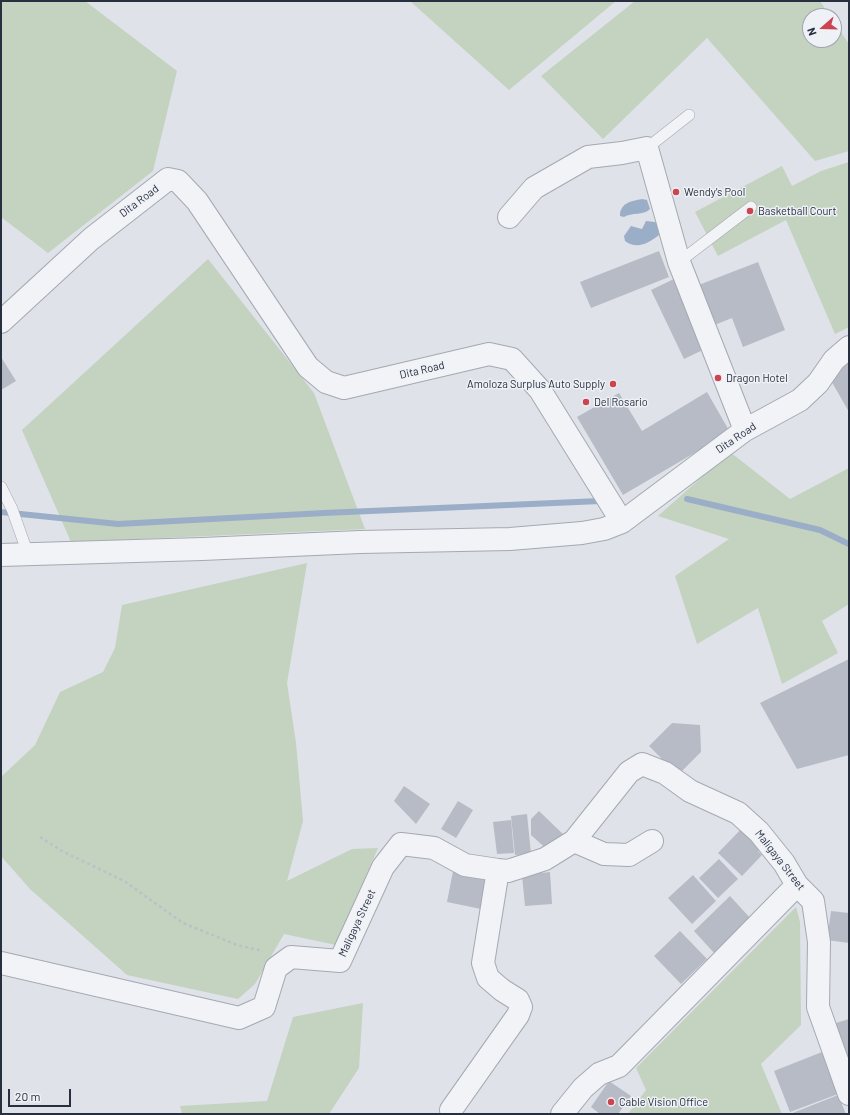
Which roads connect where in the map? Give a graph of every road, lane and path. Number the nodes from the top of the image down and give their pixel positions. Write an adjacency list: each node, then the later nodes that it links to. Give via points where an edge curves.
1 (689, 115): 2 (lane)
2 (647, 148): 4 (street, via 588,157 534,188); 5 (street)
3 (751, 207): 5 (lane)
4 (508, 216)
5 (678, 262): 8 (street)
6 (1, 322): 10 (street, Dita Road, via 126,210 168,179 178,181 197,201 308,367 326,382 344,388 489,354 512,359 540,390)
7 (849, 347): 8 (street, Dita Road, via 834,360 818,383 800,400)
8 (745, 430): 10 (street, Dita Road)
9 (1, 487): 11 (lane)
10 (622, 522): 11 (street, via 582,533 510,538)
11 (28, 554): 12 (street)
12 (1, 555)
13 (40, 837): 18 (path, via 62,851 124,881 183,923 237,945)
14 (574, 840): 15 (street, via 604,854 629,855); 16 (street, Maligaya Street, via 545,859 508,871); 17 (street, Maligaya Street, via 629,772 642,764 665,773 690,791 738,813 760,832)
15 (652, 841)
16 (498, 870): 18 (street, Maligaya Street, via 465,865 434,848 401,844 383,866 340,961); 21 (street, via 483,963 488,978 518,1000 521,1007 518,1015)
17 (797, 885): 20 (street, Maligaya Street, via 813,901 819,942 818,1007); 22 (street, via 619,1066 599,1074 583,1088)
18 (291, 957): 19 (street, via 276,968 264,1007 239,1018)
19 (1, 963)
20 (849, 1094)
21 (451, 1110)
22 (562, 1114)

